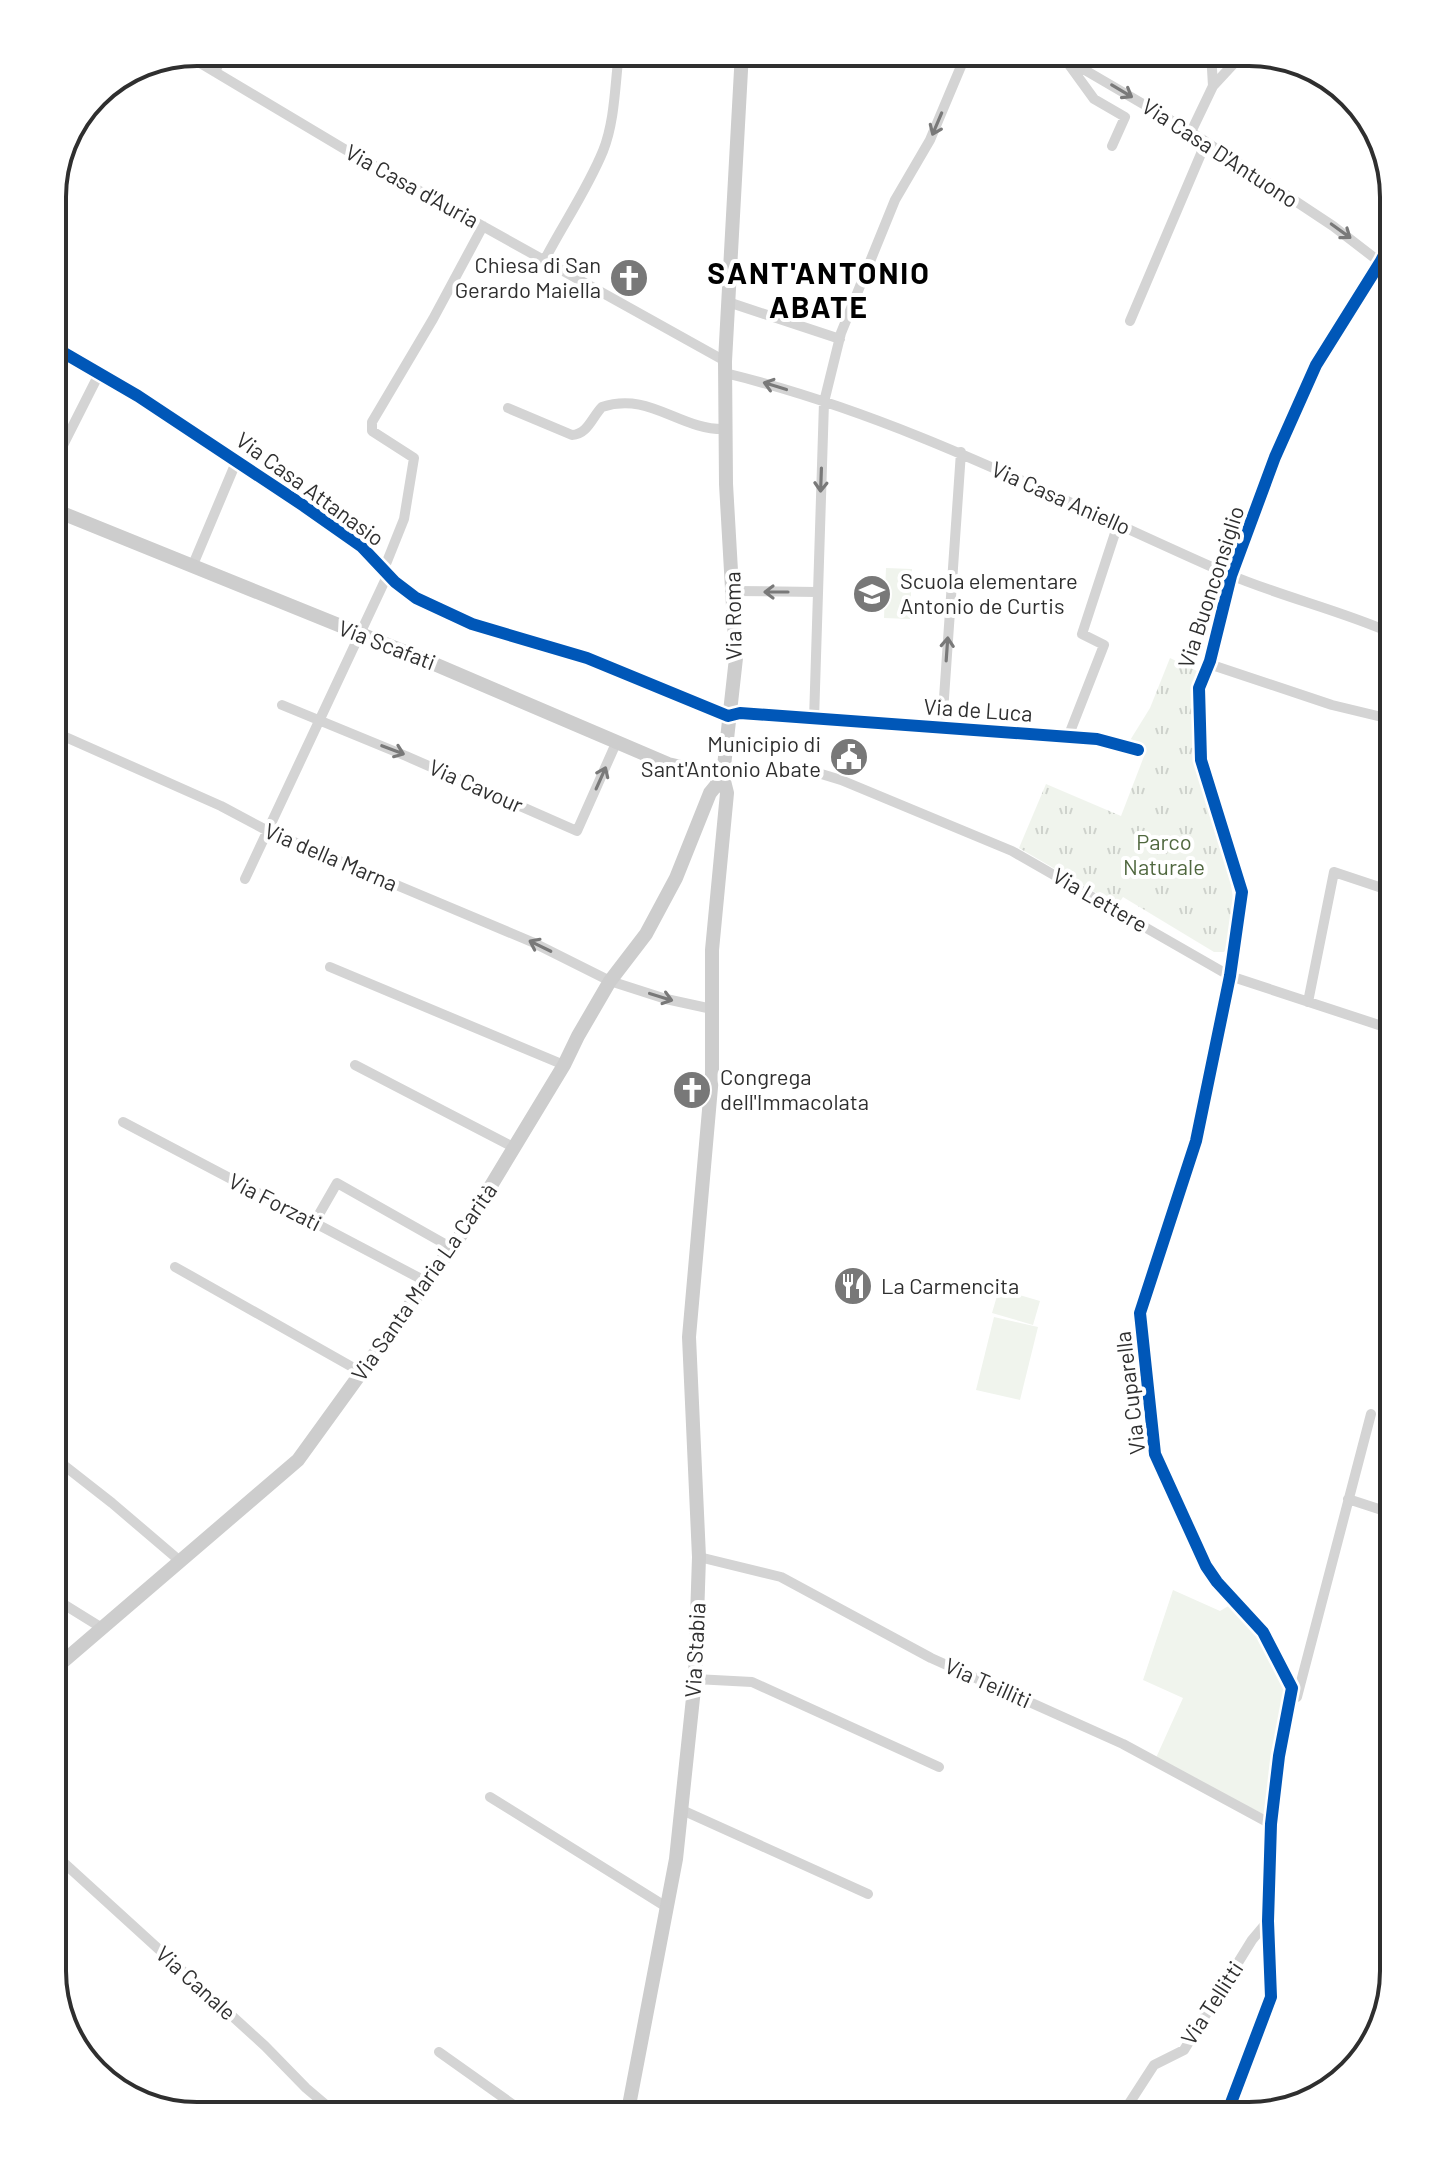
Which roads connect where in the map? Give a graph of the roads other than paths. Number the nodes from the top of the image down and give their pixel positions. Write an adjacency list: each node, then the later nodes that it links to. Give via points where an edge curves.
1 (205, 66): 10 (street, Via Casa d'Auria)
2 (218, 66): 10 (street)
3 (617, 66): 17 (street, via 603,151)
4 (741, 66): 19 (main road, Via Roma)
5 (961, 66): 21 (street, one-way to 21, via 930,140 895,200)
6 (1068, 66): 14 (street, via 1094,99 1125,117)
7 (1078, 66): 12 (street, Via Casa D'Antuono, one-way to 12)
8 (1212, 66): 11 (street)
9 (1232, 66): 11 (street)
10 (215, 72): 15 (street, Via Casa d'Auria)
11 (1213, 86): 12 (street)
12 (1191, 132): 13 (street, Via Casa D'Antuono)
13 (1206, 142): 16 (street, Via Casa D'Antuono, one-way to 16); 20 (street)
14 (1112, 146)
15 (483, 226): 17 (street, Via Casa d'Auria); 34 (street, via 372,422 372,431 414,458 404,519)
16 (1380, 260)
17 (544, 261): 23 (street, Via Casa d'Auria)
18 (1380, 263): 35 (street, Via Buonconsiglio, via 1316,365)
19 (728, 302): 21 (street); 23 (main road, Via Roma)
20 (1130, 321)
21 (840, 339): 25 (street)
22 (66, 354): 24 (street, Via Casa Attanasio)
23 (725, 367): 25 (street, Via Casa Aniello, one-way to 23); 27 (main road, Via Roma)
24 (100, 372): 28 (street); 30 (street, Via Casa Attanasio)
25 (824, 402): 29 (street, Via Casa Aniello); 37 (street, one-way to 37)
26 (508, 408): 27 (street, via 572,435 587,427 602,407 629,402 708,430)
27 (726, 429): 36 (main road, Via Roma)
28 (66, 439)
29 (961, 452): 32 (street, Via Casa Aniello); 46 (street, one-way to 29)
30 (237, 460): 33 (street); 34 (street, Via Casa Attanasio, via 361,546)
31 (66, 515): 33 (main road, Via Scafati)
32 (1118, 524): 35 (street, Via Casa Aniello); 48 (street, via 1082,634 1104,645)
33 (192, 567): 39 (main road, Via Scafati)
34 (386, 572): 39 (street); 42 (street, Via Casa Attanasio, via 416,598 472,624 587,658)
35 (1231, 576): 38 (street, Via Casa Aniello); 40 (street, Via Buonconsiglio)
36 (734, 591): 37 (street, one-way to 36); 42 (main road, Via Roma, via 736,658)
37 (817, 592): 44 (street)
38 (1380, 629)
39 (361, 636): 45 (street); 49 (main road, Via Scafati)
40 (1209, 664): 43 (street); 57 (street, Via Buonconsiglio, via 1199,688 1201,760 1242,892)
41 (282, 705): 45 (street, Via Cavour)
42 (728, 716): 44 (street, Via de Luca); 52 (main road, Via Roma)
43 (1380, 717)
44 (814, 720): 46 (street, Via de Luca)
45 (320, 722): 49 (street, Via Cavour, one-way to 49, via 577,831); 53 (street)
46 (942, 727): 48 (street, Via de Luca)
47 (66, 737): 53 (street, Via della Marna)
48 (1068, 737): 50 (street, Via de Luca)
49 (617, 741): 52 (main road, Via Scafati, via 668,764)
50 (1138, 750)
51 (805, 769): 57 (street, Via Lettere, via 1012,851)
52 (723, 777): 58 (main road, Via Santa Maria La Carità, via 710,793 676,878 646,934); 60 (main road, Via Roma, via 727,793 712,950)
53 (268, 831): 54 (street); 58 (street, Via della Marna, one-way to 53, via 532,942)
54 (245, 879)
55 (1380, 887): 59 (street, via 1334,872)
56 (330, 967): 63 (street)
57 (1230, 976): 59 (street, Via Lettere); 82 (street, Via Cuparella, via 1196,1141 1140,1313 1155,1454 1206,1566 1263,1632 1287,1676 1292,1688)
58 (610, 981): 60 (street, Via della Marna, one-way to 60); 63 (main road, Via Santa Maria La Carità)
59 (1308, 1002): 61 (street, Via Lettere)
60 (712, 1009): 66 (main road, Via Roma)
61 (1380, 1025)
62 (355, 1065): 65 (street)
63 (564, 1065): 65 (main road, Via Santa Maria La Carità)
64 (123, 1122): 67 (street, Via Forzati)
65 (515, 1148): 68 (main road, Via Santa Maria La Carità)
66 (703, 1179): 76 (main road, Via Stabia, via 689,1337)
67 (314, 1223): 68 (street, via 337,1183); 70 (street, Via Forzati)
68 (452, 1248): 70 (main road, Via Santa Maria La Carità)
69 (175, 1267): 71 (street)
70 (427, 1282): 71 (main road, Via Santa Maria La Carità)
71 (361, 1372): 77 (main road, Via Santa Maria La Carità, via 298,1460)
72 (1371, 1414): 74 (street)
73 (66, 1467): 77 (street)
74 (1348, 1499): 75 (street); 82 (street)
75 (1380, 1509)
76 (699, 1557): 81 (main road, Via Stabia); 86 (street, Via Teilliti, via 781,1577 931,1658 1123,1744)
77 (180, 1561): 79 (main road, Via Santa Maria La Carità)
78 (66, 1606): 79 (street)
79 (102, 1628): 80 (main road, Via Santa Maria La Carità)
80 (66, 1659)
81 (695, 1679): 83 (street, via 752,1682); 85 (main road, Via Stabia)
82 (1288, 1717): 86 (street, Via Cuparella)
83 (939, 1767)
84 (490, 1797): 89 (street)
85 (682, 1810): 88 (street); 89 (main road, Via Stabia)
86 (1271, 1824): 90 (street)
87 (66, 1865): 92 (street, Via Canale)
88 (868, 1894)
89 (668, 1908): 94 (main road, Via Stabia)
90 (1268, 1921): 95 (street, Via Tellitti, via 1184,2050 1154,2065); 96 (street, via 1271,1997)
91 (439, 2052): 93 (street)
92 (322, 2102)
93 (509, 2102)
94 (630, 2102)
95 (1130, 2102)
96 (1231, 2102)

